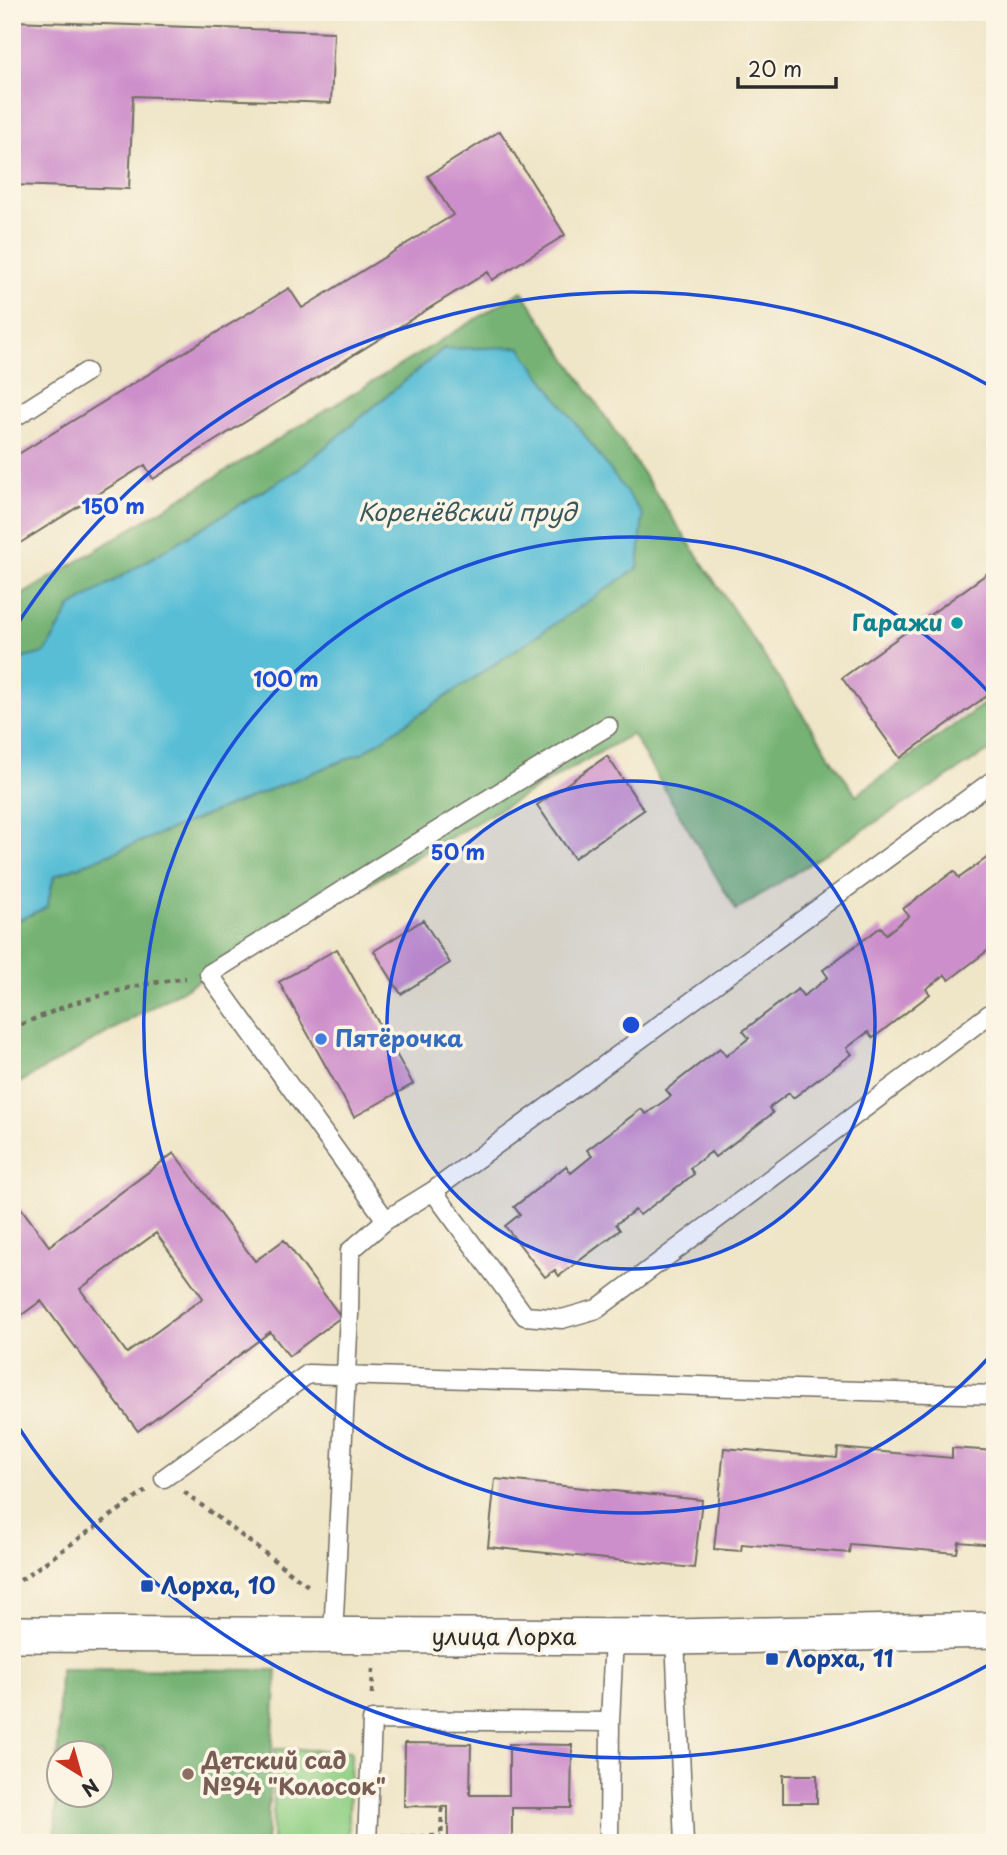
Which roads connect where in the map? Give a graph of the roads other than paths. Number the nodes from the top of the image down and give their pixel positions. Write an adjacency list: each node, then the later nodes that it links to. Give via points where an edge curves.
1 (86, 372): 2 (lane)
2 (12, 419)
3 (608, 726): 7 (lane, via 209,974)
4 (995, 779): 6 (lane)
5 (995, 1010): 6 (lane, via 597,1308 562,1319 525,1316)
6 (433, 1191): 7 (lane)
7 (386, 1220): 8 (lane, via 350,1251)
8 (346, 1374): 9 (lane); 10 (lane, via 308,1374); 11 (lane)
9 (995, 1395)
10 (164, 1478)
11 (333, 1621): 13 (street, улица Лорха); 14 (street, улица Лорха)
12 (995, 1630): 15 (street, улица Лорха)
13 (12, 1633)
14 (614, 1637): 15 (street, улица Лорха); 16 (lane)
15 (675, 1637): 19 (lane)
16 (610, 1722): 17 (lane, via 372,1720); 18 (lane)
17 (368, 1840)
18 (609, 1843)
19 (684, 1843)

